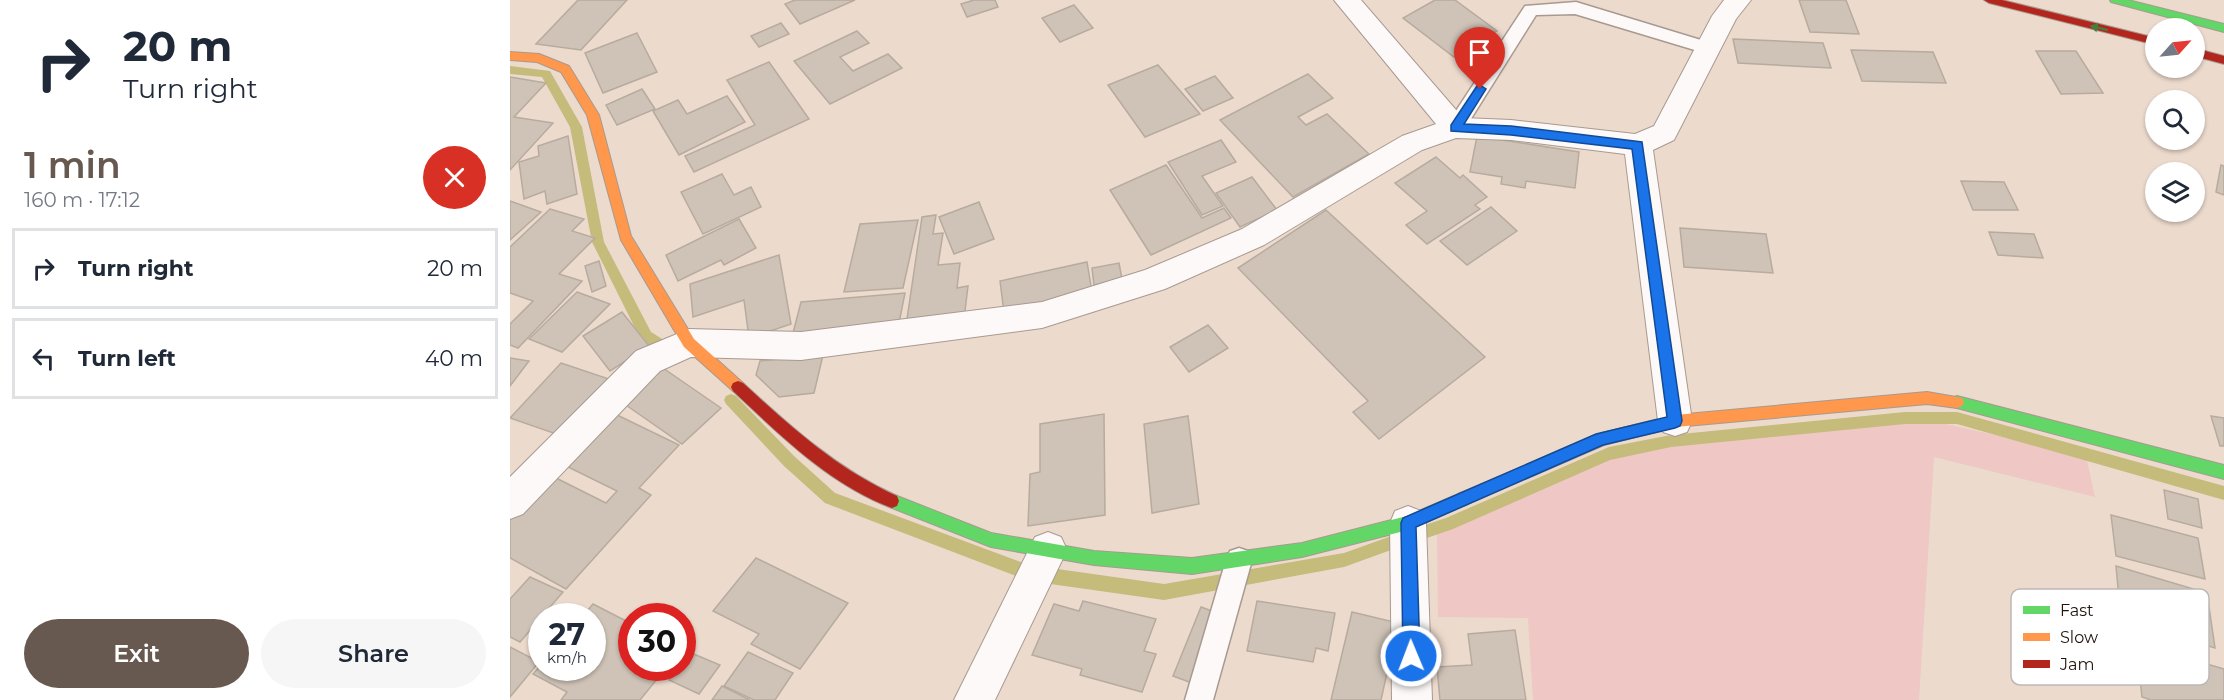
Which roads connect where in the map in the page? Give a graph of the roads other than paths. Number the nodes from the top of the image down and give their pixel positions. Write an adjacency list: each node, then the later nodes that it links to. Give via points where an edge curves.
1 (1347, 0): 13 (street)
2 (1512, 0): 6 (lane)
3 (1738, 0): 9 (street)
4 (1989, 0): 8 (street, one-way to 4)
5 (2115, 0): 7 (street)
6 (1531, 10): 9 (lane, via 1576,8); 13 (lane)
7 (2224, 27)
8 (2145, 39)
9 (1708, 48): 14 (street, via 1664,133)
10 (2205, 55): 12 (street)
11 (510, 56): 15 (street, via 539,58 565,69 593,115 625,237)
12 (2224, 60)
13 (1455, 128): 14 (street, via 1511,130); 15 (street, via 1412,143 1253,237 1154,280 1042,315 801,346)
14 (1638, 145): 16 (street)
15 (689, 343): 18 (street, via 648,361); 20 (street, via 830,468 877,495 991,540)
16 (1675, 421): 17 (street, via 1927,398 1964,403); 19 (street, via 1602,439)
17 (2224, 472)
18 (510, 502)
19 (1408, 523): 21 (street, via 1302,550); 24 (street)
20 (1048, 550): 21 (street, via 1192,566); 22 (street)
21 (1239, 560): 23 (lane)
22 (974, 700)
23 (1199, 700)
24 (1412, 700)

